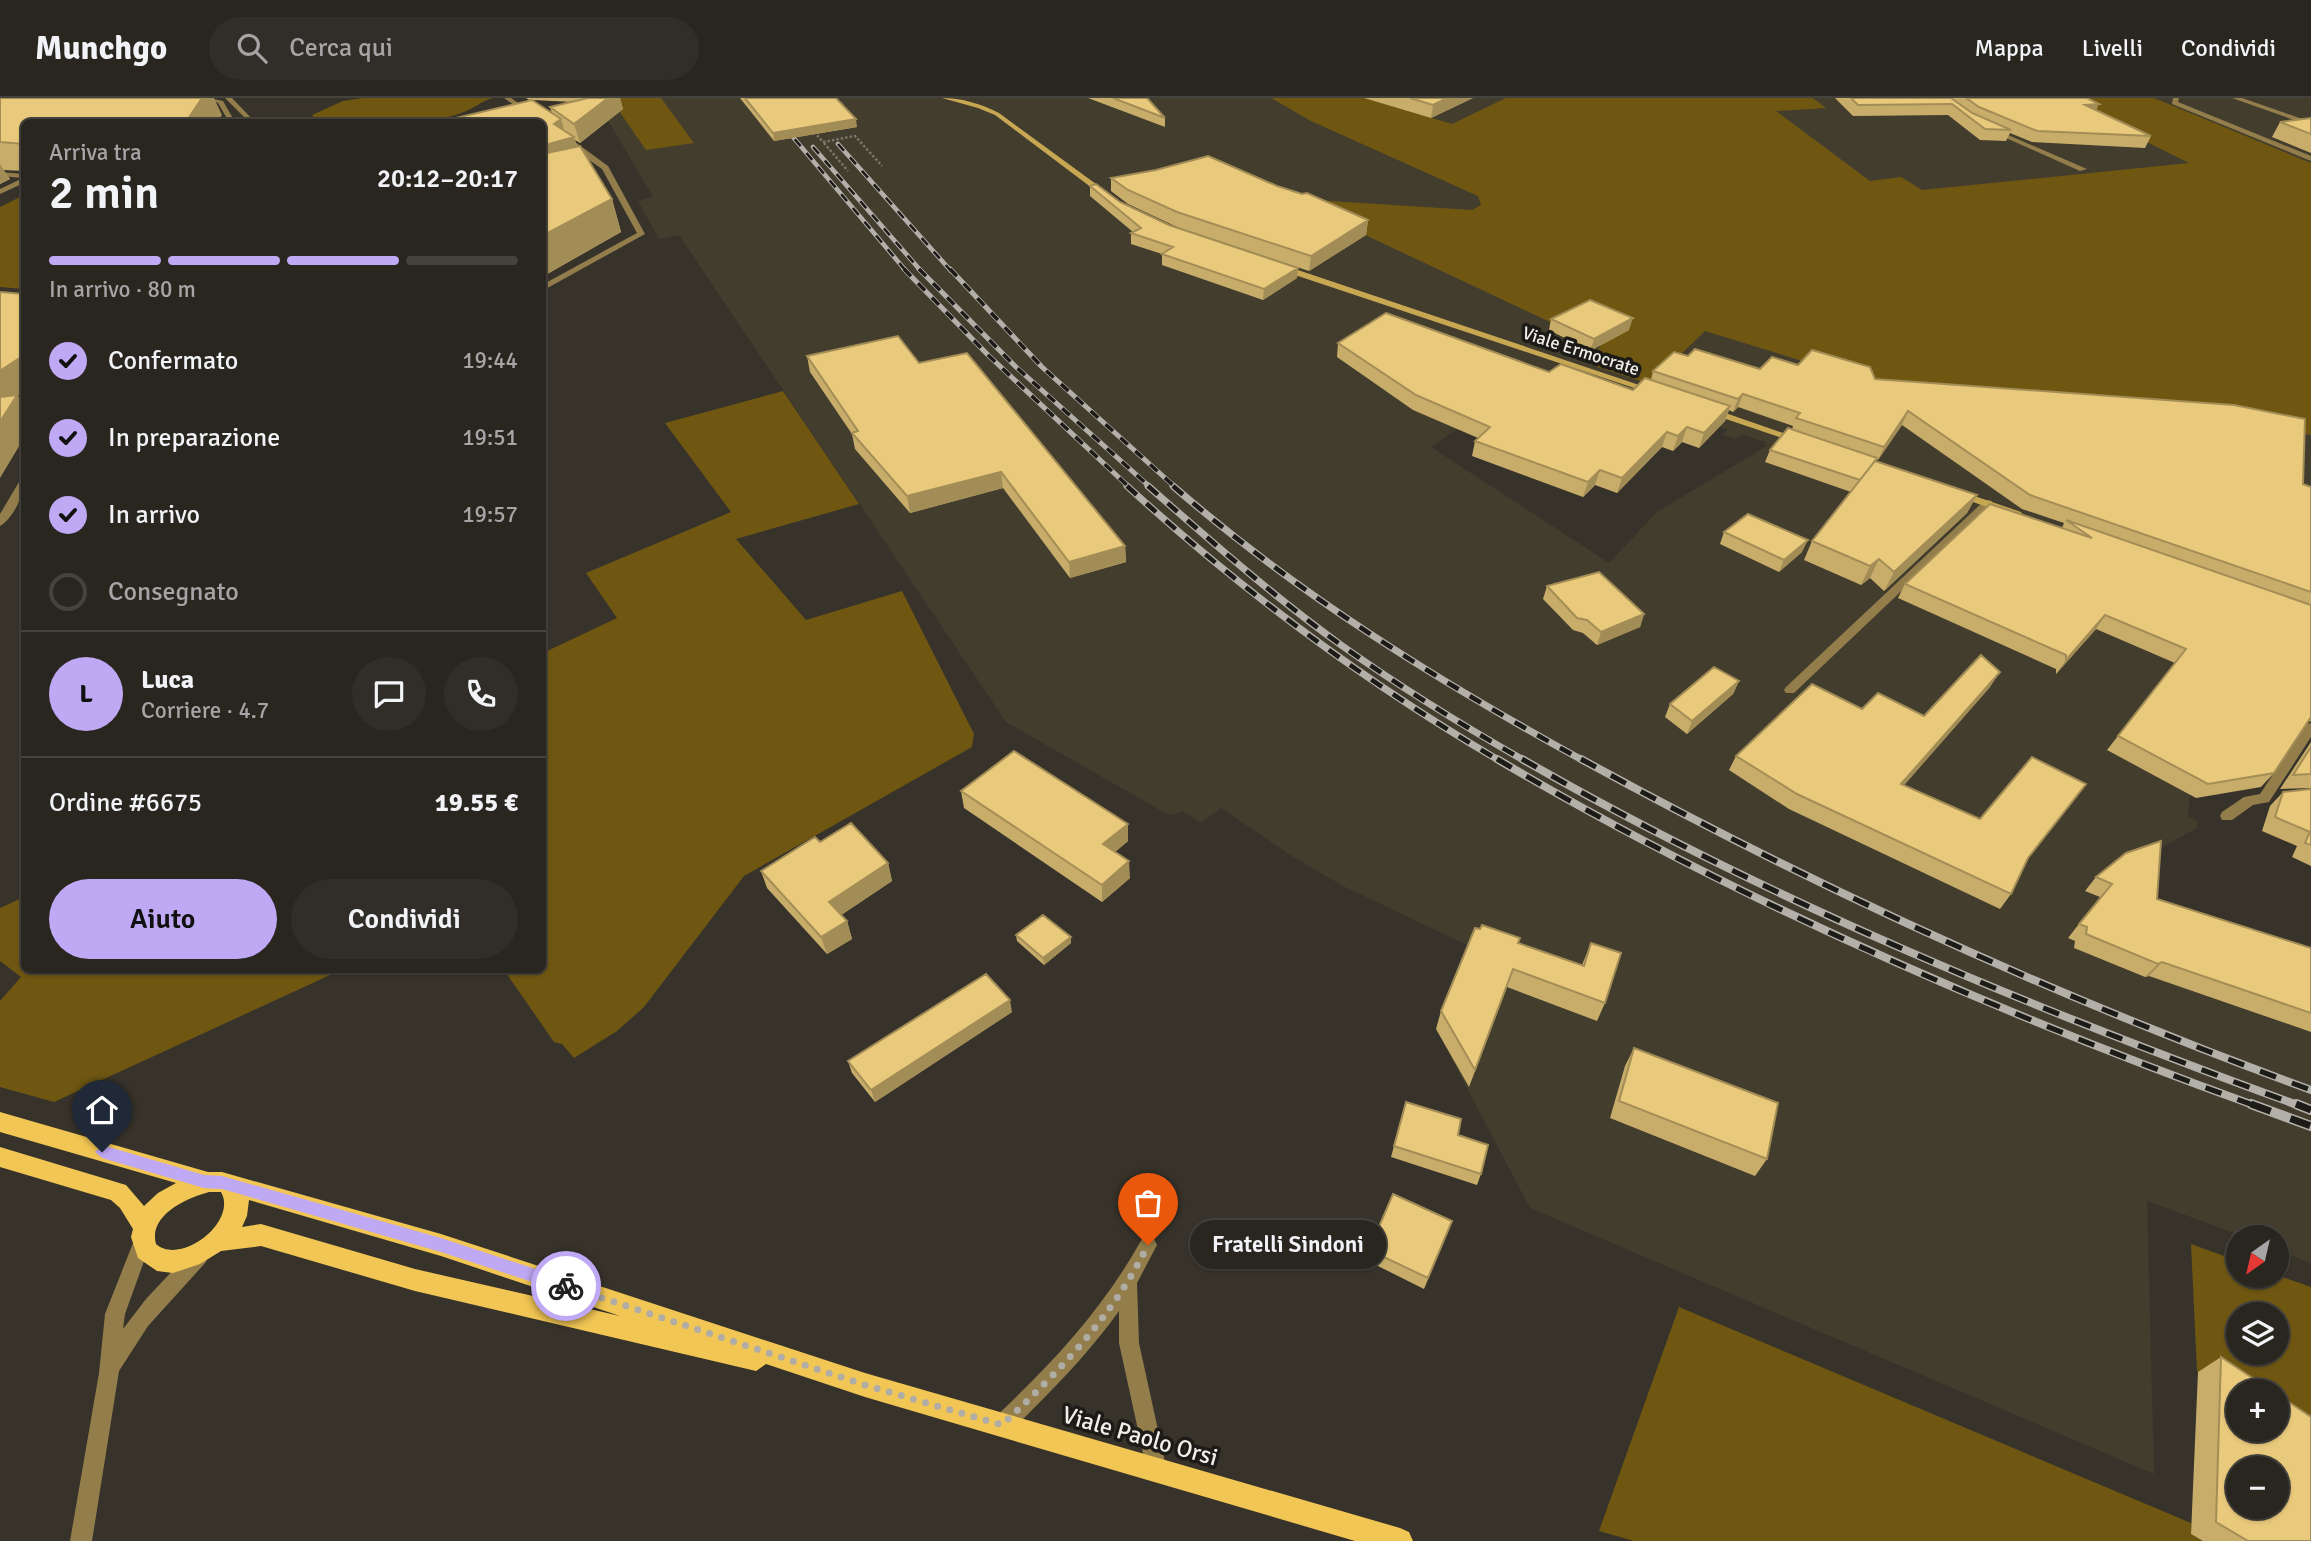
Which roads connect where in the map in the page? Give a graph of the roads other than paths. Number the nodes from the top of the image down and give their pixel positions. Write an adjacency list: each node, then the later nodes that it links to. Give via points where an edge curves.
1 (212, 98): 7 (street)
2 (228, 98): 8 (street)
3 (508, 98): 9 (street)
4 (945, 98): 21 (main road, via 997,114)
5 (2176, 98): 13 (street, via 2174,103)
6 (2235, 98): 10 (street)
7 (230, 119)
8 (249, 119)
9 (539, 119)
10 (2311, 124)
11 (1983, 126): 15 (street)
12 (561, 136): 14 (street)
13 (2311, 159)
14 (604, 168): 16 (street); 23 (street, via 641,234)
15 (2083, 169)
16 (592, 171)
17 (0, 174): 18 (street)
18 (21, 178)
19 (21, 180): 20 (street)
20 (0, 192)
21 (1113, 200)
22 (1273, 265): 24 (main road, Viale Ermocrate)
23 (546, 287)
24 (1662, 395)
25 (1701, 408): 26 (main road)
26 (1805, 443)
27 (21, 487): 31 (street)
28 (1949, 490): 29 (main road)
29 (1988, 503): 30 (main road); 32 (street)
30 (2027, 517)
31 (0, 523)
32 (1790, 690)
33 (2311, 727): 35 (street)
34 (2287, 797): 35 (street)
35 (2264, 798): 36 (street, via 2249,801)
36 (2227, 816)
37 (0, 1122): 39 (main road)
38 (0, 1157): 41 (main road, via 118,1192 128,1201)
39 (204, 1181): 40 (main road); 41 (main road, via 166,1199)
40 (229, 1185): 43 (main road, via 238,1197 238,1206 229,1227); 46 (main road, via 441,1245)
41 (144, 1233): 43 (main road, via 150,1256 164,1261 183,1259); 45 (street, via 115,1314)
42 (1148, 1245): 44 (street)
43 (210, 1246): 45 (street, via 146,1315); 46 (main road, via 261,1235 415,1280)
44 (1128, 1284): 47 (street, via 1053,1377); 48 (street, via 1129,1343)
45 (108, 1373): 49 (street)
46 (865, 1385): 47 (main road, Viale Paolo Orsi)
47 (1002, 1425): 48 (main road, Viale Paolo Orsi)
48 (1157, 1471): 50 (main road, Viale Paolo Orsi)
49 (81, 1541)
50 (1400, 1541)

